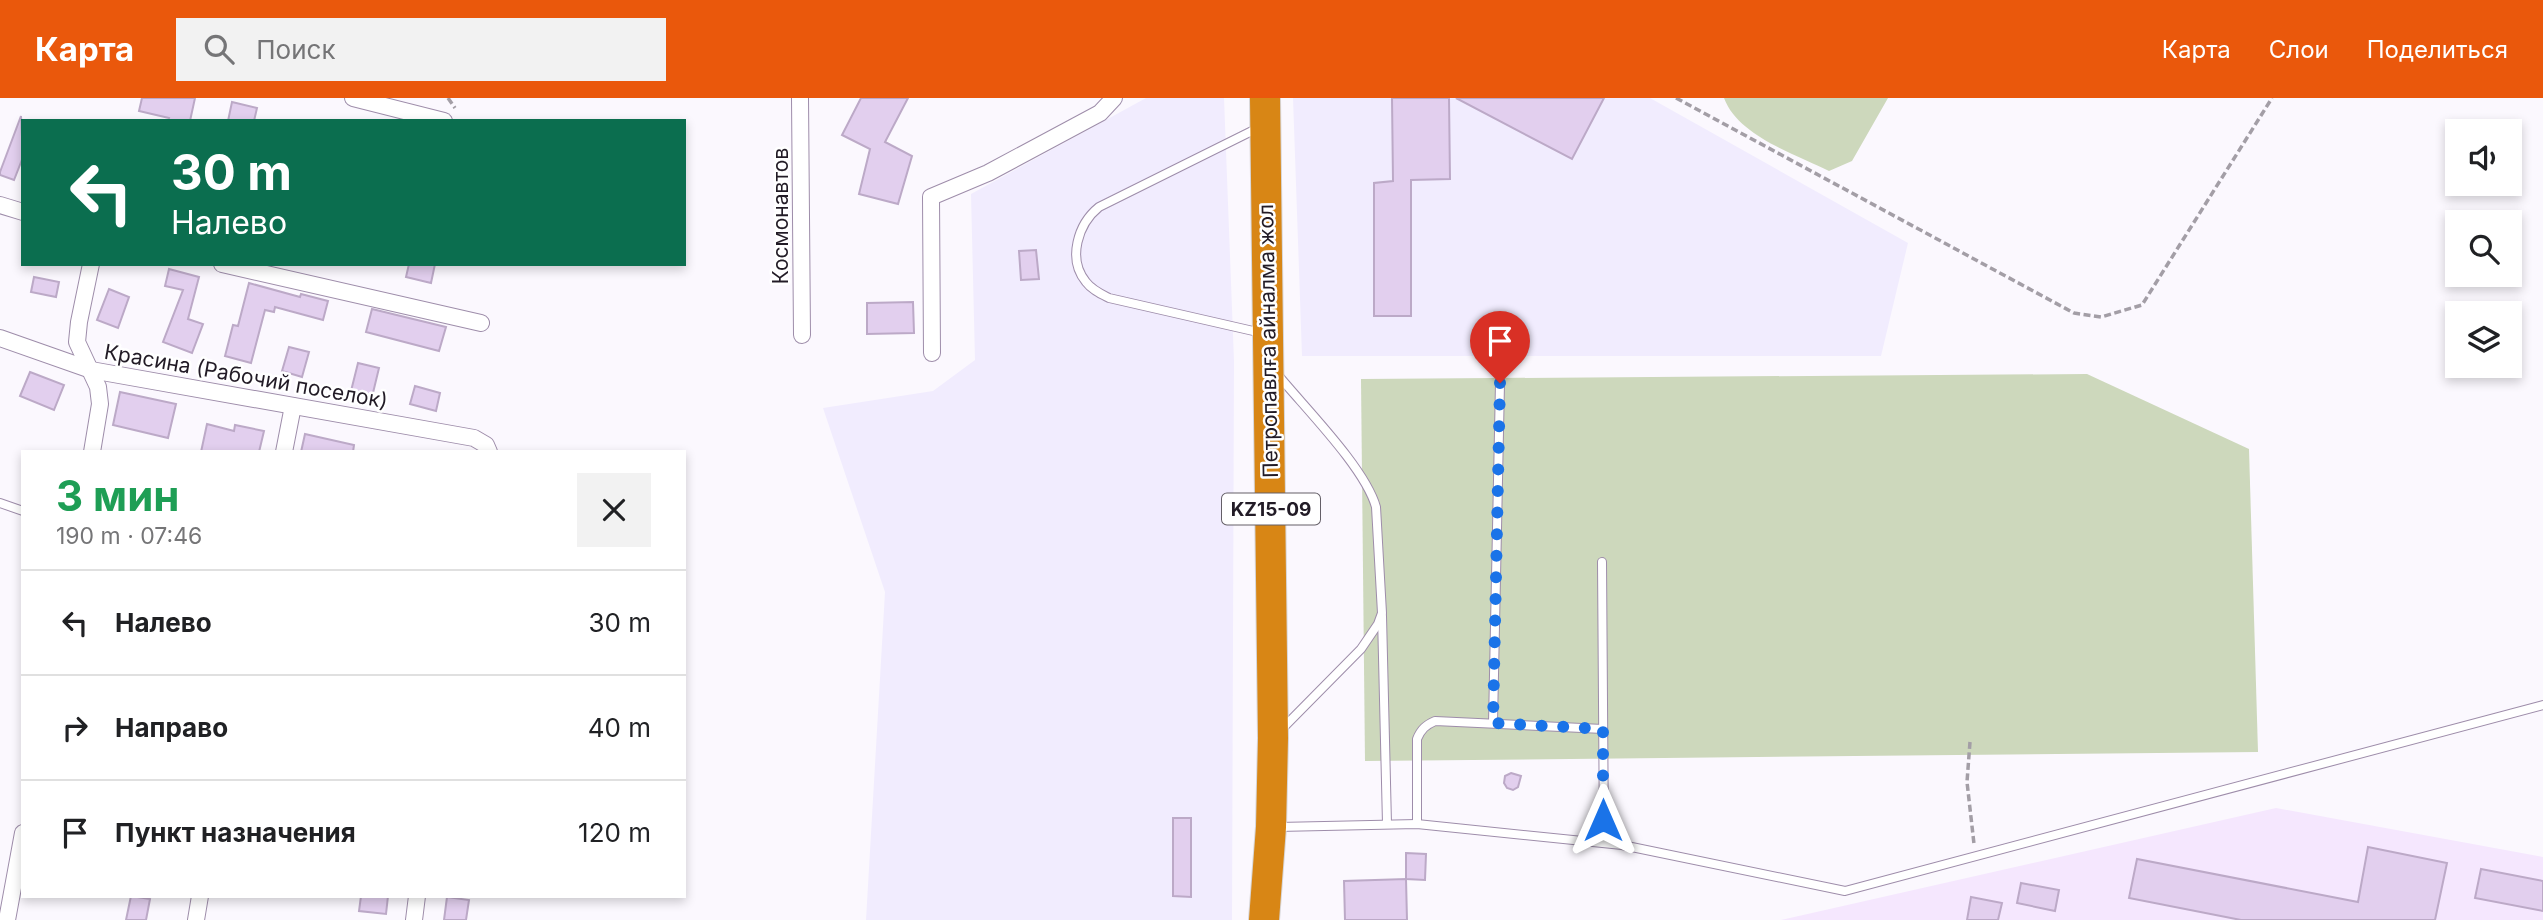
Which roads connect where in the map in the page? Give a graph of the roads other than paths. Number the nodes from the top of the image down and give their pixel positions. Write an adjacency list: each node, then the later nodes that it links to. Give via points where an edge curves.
1 (353, 98): 5 (street)
2 (800, 98): 11 (street, Космонавтов)
3 (1114, 98): 14 (street, via 1100,113 1078,125 988,173 931,197)
4 (1265, 111): 12 (highway, Петропавлға айналма жол / KZ15-09); 12 (lane, via 1099,207 1082,227 1076,257 1085,281 1109,298)
5 (436, 119)
6 (0, 205): 7 (street)
7 (21, 211)
8 (91, 266): 16 (street, via 77,342)
9 (231, 266): 10 (street)
10 (481, 323)
11 (802, 335)
12 (1269, 335): 15 (highway, Петропавлға айналма жол / KZ15-09)
13 (0, 338): 16 (street, Красина (Рабочий поселок))
14 (932, 353)
15 (1269, 364): 25 (lane, via 1361,476 1373,498); 29 (highway, Петропавлға айналма жол / KZ15-09)
16 (92, 370): 18 (street, Красина (Рабочий поселок)); 20 (street, via 100,404)
17 (1500, 383): 27 (lane)
18 (293, 406): 19 (street, Красина (Рабочий поселок), via 474,438); 21 (street)
19 (487, 448)
20 (92, 450)
21 (284, 450)
22 (0, 503): 23 (lane)
23 (21, 510)
24 (1602, 562): 28 (lane)
25 (1382, 613): 29 (lane, via 1361,649); 30 (lane)
26 (2543, 705): 33 (lane, via 1845,891)
27 (1493, 723): 28 (lane); 31 (lane, via 1435,721 1420,731)
28 (1603, 729): 33 (lane)
29 (1273, 738): 32 (highway, Петропавлға айналма жол / KZ15-09)
30 (1387, 824): 31 (lane); 32 (lane)
31 (1417, 824): 33 (lane)
32 (1271, 827): 40 (highway, Петропавлға айналма жол / KZ15-09)
33 (1604, 843)
34 (21, 844): 37 (street)
35 (200, 898): 38 (street)
36 (417, 898): 39 (street)
37 (7, 920)
38 (196, 920)
39 (414, 920)
40 (1264, 920)

